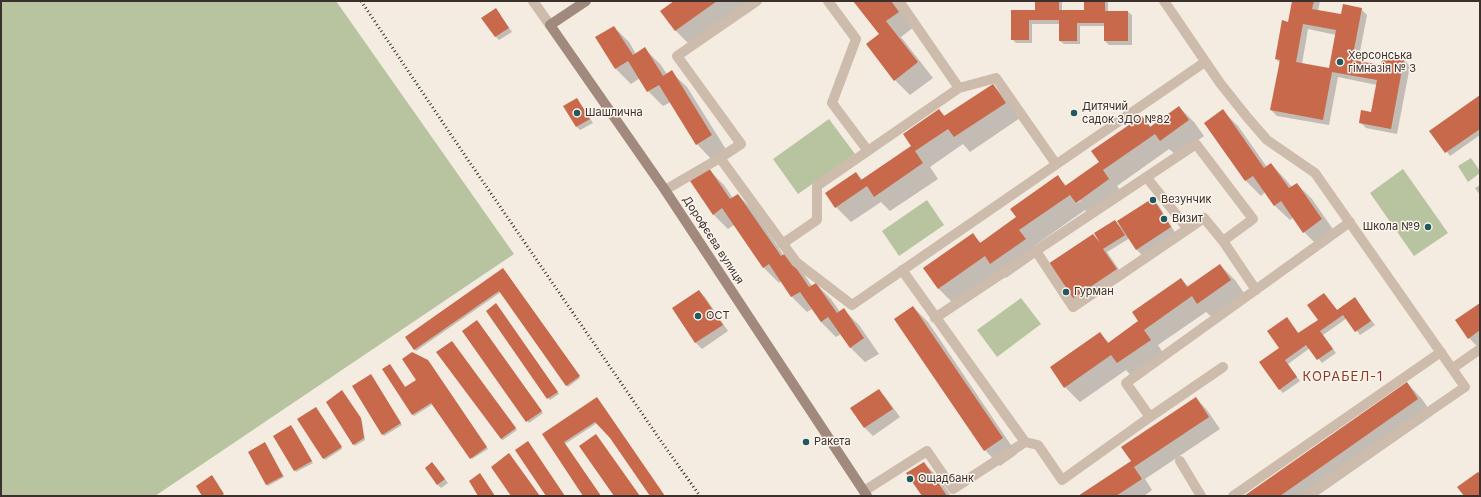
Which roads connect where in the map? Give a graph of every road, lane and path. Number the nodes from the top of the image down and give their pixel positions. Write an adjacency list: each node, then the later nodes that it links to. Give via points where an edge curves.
1 (533, 1): 7 (street, Дорофєєва вулиця)
2 (586, 1): 7 (street)
3 (757, 1): 11 (street, via 677,56 741,144)
4 (828, 1): 10 (street, via 856,39 832,103)
5 (899, 1): 9 (street)
6 (1164, 1): 8 (street)
7 (550, 25): 14 (street, Дорофєєва вулиця)
8 (1205, 62): 12 (street); 15 (street, via 1267,140 1315,173)
9 (959, 88): 10 (street); 12 (street, via 996,78)
10 (868, 151): 18 (street, via 816,186 817,220)
11 (720, 158): 14 (street); 18 (street)
12 (1056, 164): 20 (street)
13 (1147, 178): 16 (street); 17 (street, via 1196,144 1253,218); 19 (street)
14 (665, 190): 31 (street, Дорофєєва вулиця)
15 (1350, 222): 21 (street); 24 (street)
16 (1187, 228): 17 (street, via 1204,218); 19 (street, via 1073,307)
17 (1223, 241): 21 (street)
18 (782, 244): 20 (street, via 796,262 852,305)
19 (1036, 251): 22 (street)
20 (902, 270): 22 (street)
21 (1256, 290): 27 (street, via 1126,383)
22 (935, 318): 28 (street)
23 (1480, 348): 26 (street)
24 (1441, 352): 26 (street); 33 (street)
25 (1223, 367): 27 (street)
26 (1452, 368): 34 (street, via 1465,387)
27 (1150, 417): 28 (street, via 1062,480 1038,445)
28 (1025, 442): 30 (street)
29 (1180, 460): 32 (street)
30 (956, 492): 31 (street, via 927,451)
31 (866, 494)
32 (1201, 496)
33 (1233, 496)
34 (1306, 496)

